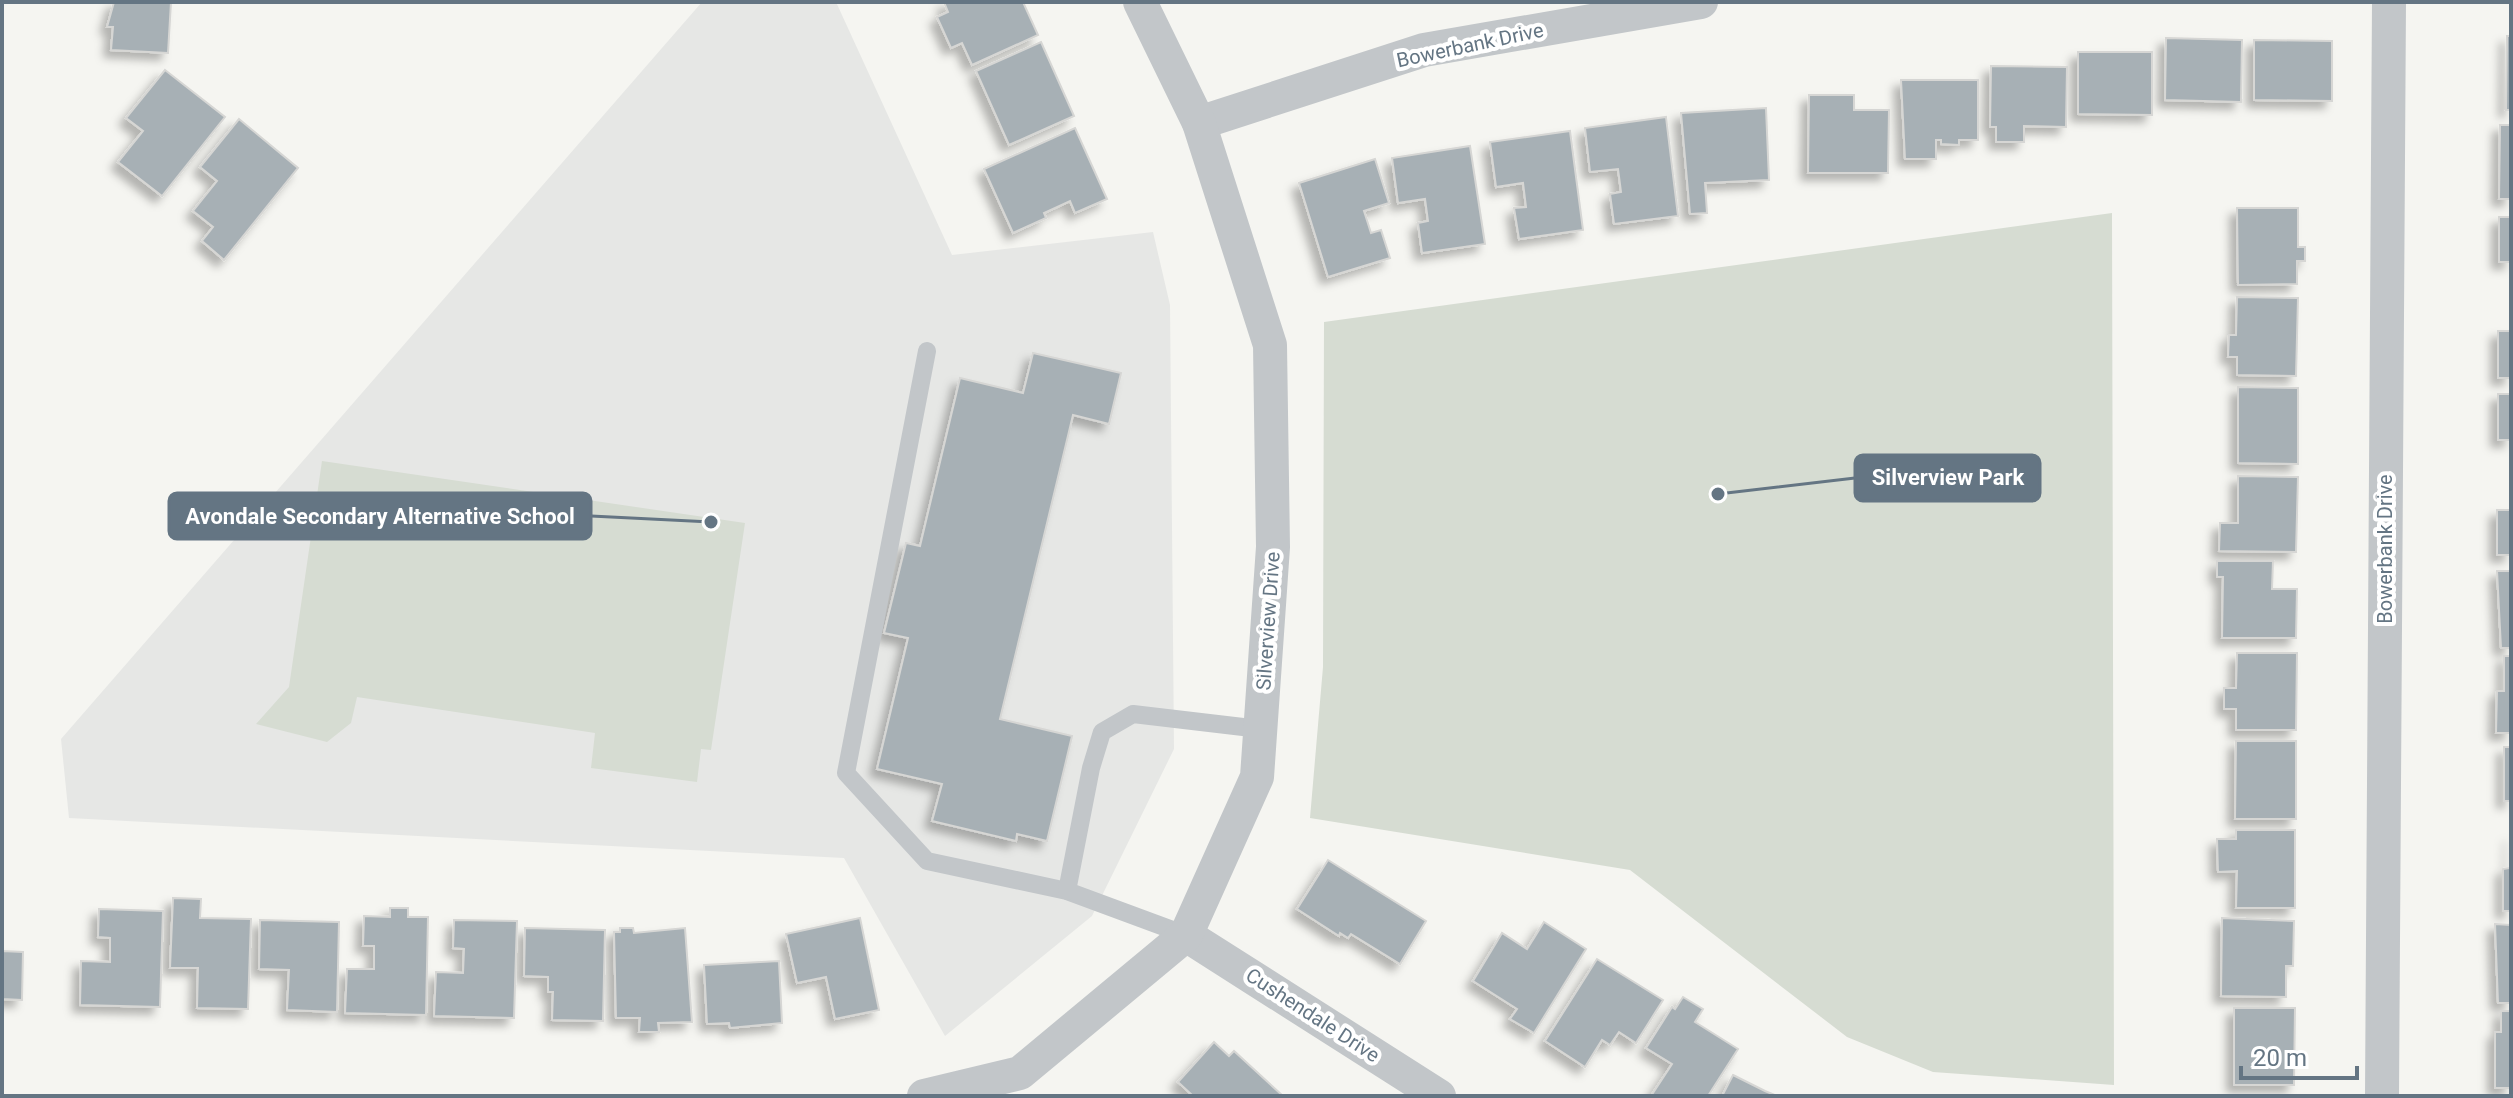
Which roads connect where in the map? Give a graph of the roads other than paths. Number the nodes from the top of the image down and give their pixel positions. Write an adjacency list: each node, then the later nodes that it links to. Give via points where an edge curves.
1 (1140, 2): 4 (street, Silverview Drive)
2 (1701, 2): 4 (street, Bowerbank Drive, via 1424,50)
3 (2389, 2): 11 (street, Bowerbank Drive)
4 (1199, 123): 6 (street, Silverview Drive, via 1270,345 1273,547)
5 (927, 351): 7 (lane, via 846,773 927,861)
6 (1260, 729): 7 (lane, via 1133,714 1102,732); 8 (street, Silverview Drive, via 1257,777)
7 (1067, 891): 8 (lane)
8 (1186, 935): 9 (street, Silverview Drive, via 1020,1073); 10 (street, Cushendale Drive)
9 (924, 1096)
10 (1439, 1096)
11 (2382, 1096)

